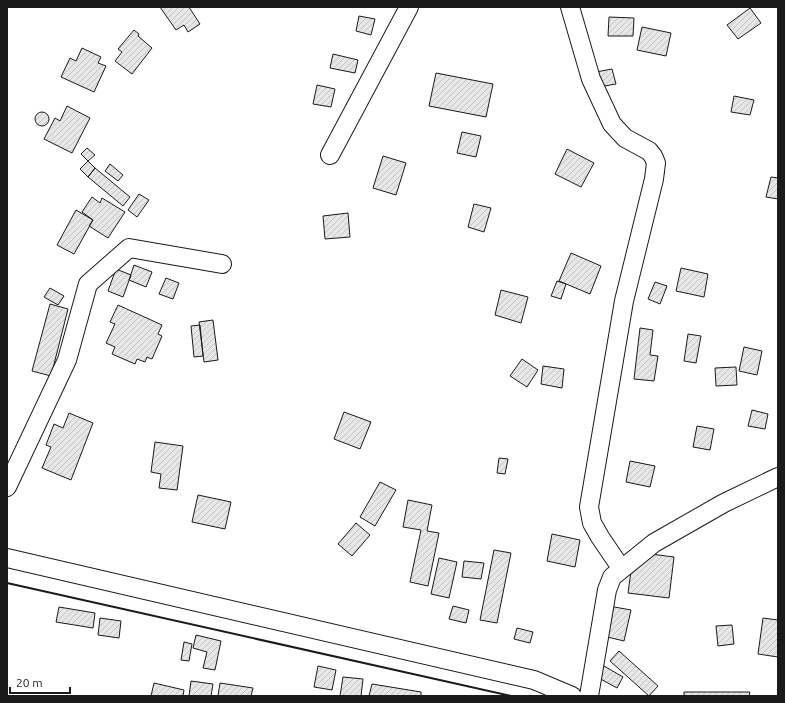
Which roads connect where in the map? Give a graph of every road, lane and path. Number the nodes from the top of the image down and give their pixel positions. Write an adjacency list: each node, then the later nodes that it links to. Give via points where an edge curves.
1 (409, 7): 3 (street)
2 (570, 7): 8 (street, via 591,79 612,124 625,138 648,151 656,163 624,301 589,507 592,523)
3 (330, 155)
4 (222, 264): 6 (street, via 128,248 88,284 67,360)
5 (778, 477): 8 (street, via 724,503 654,543)
6 (7, 487)
7 (7, 558): 9 (street, via 534,680)
8 (621, 568): 10 (street, via 612,577 607,590)
9 (572, 696)
10 (589, 696)

